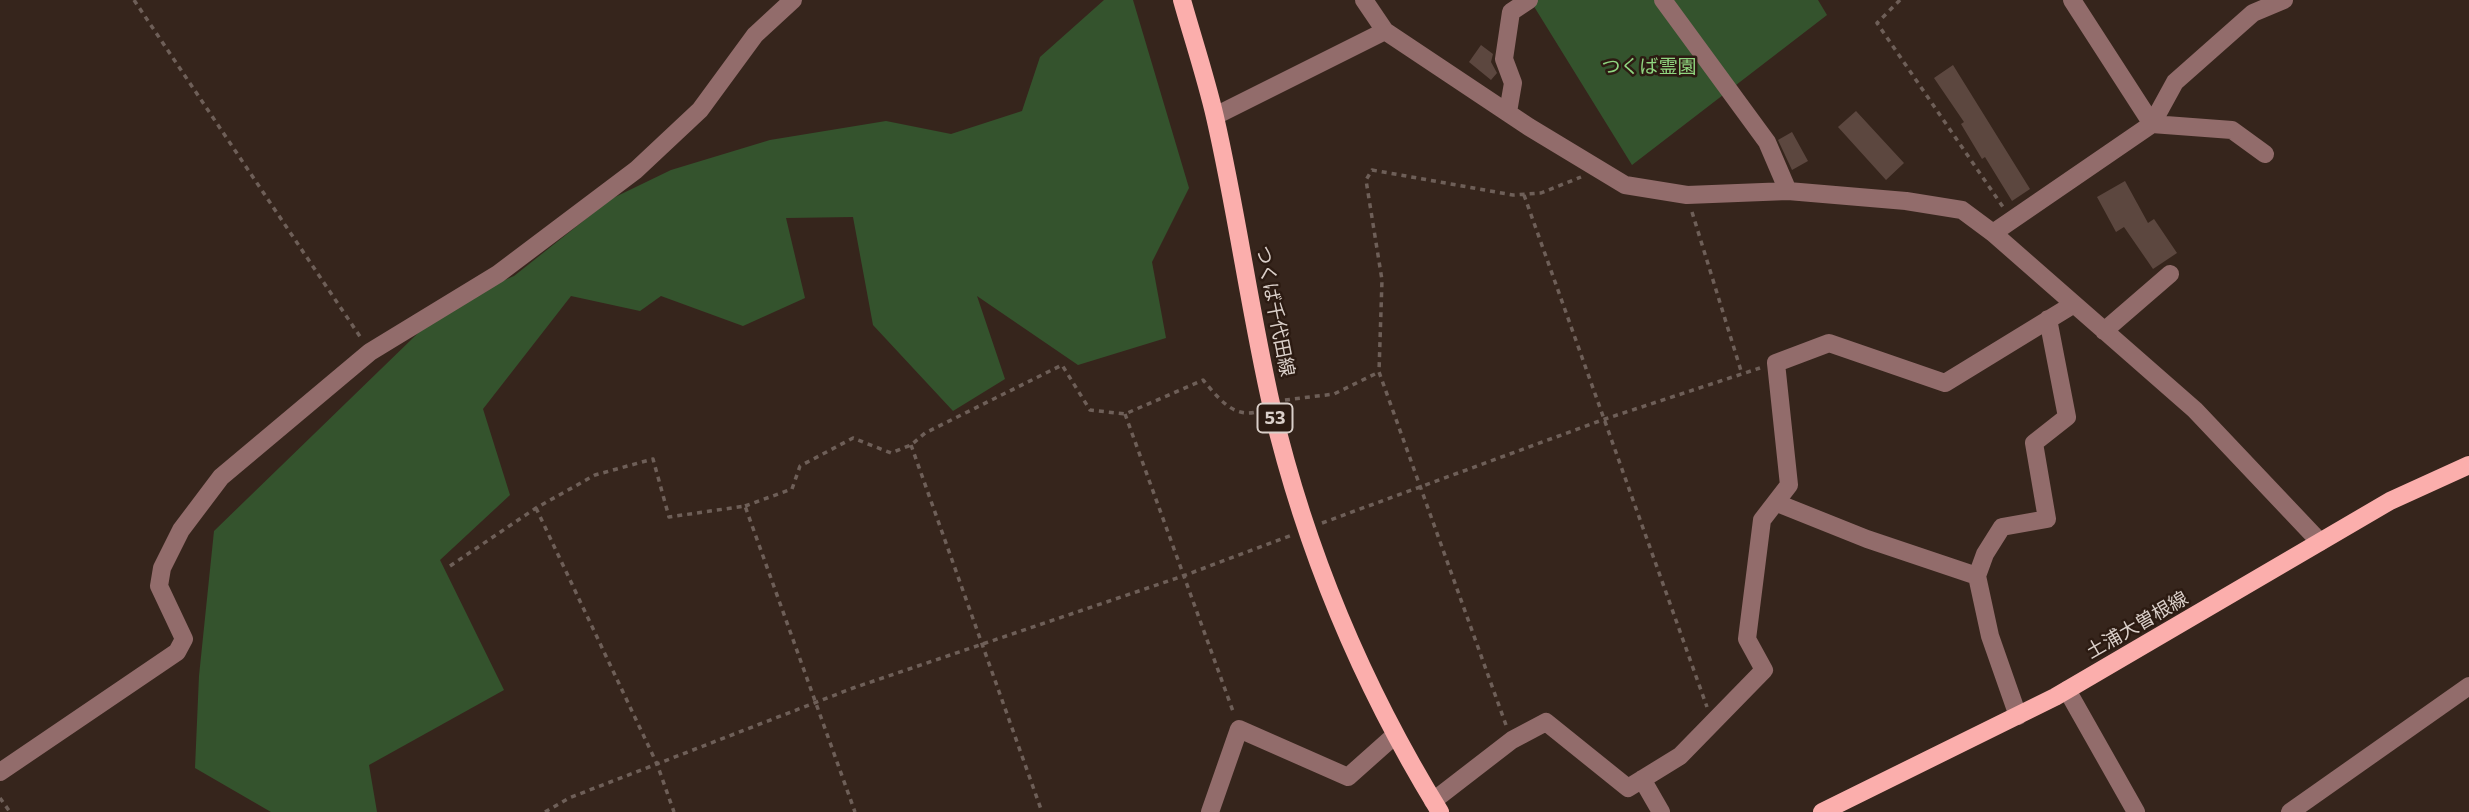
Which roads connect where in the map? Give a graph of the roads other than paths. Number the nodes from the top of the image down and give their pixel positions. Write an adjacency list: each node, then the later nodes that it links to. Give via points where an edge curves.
1 (793, 0): 27 (street, via 755,35 700,110 636,170 498,274 370,352 231,467 204,496 169,548 159,586 184,639 177,652)
2 (1182, 0): 10 (main road, つくば千代田線 / 53)
3 (1364, 0): 8 (street)
4 (1530, 0): 9 (street, via 1511,12 1504,59 1513,83)
5 (1663, 0): 13 (street, via 1768,142)
6 (2072, 0): 11 (street)
7 (2284, 0): 11 (street, via 2253,13 2175,82)
8 (1385, 31): 9 (street); 10 (street)
9 (1508, 112): 13 (street, via 1625,185 1687,195)
10 (1215, 116): 26 (main road, つくば千代田線 / 53, via 1273,408 1307,529 1332,602)
11 (2152, 124): 12 (street, via 2232,130); 14 (street)
12 (2265, 154)
13 (1788, 191): 14 (street, via 1962,210)
14 (1993, 233): 16 (street)
15 (2170, 274): 18 (street)
16 (2074, 304): 17 (street); 18 (street)
17 (2048, 320): 20 (street, via 1945,383 1829,343 1776,363 1789,485); 22 (street, via 2067,417 2034,443 2047,519 2002,527)
18 (2104, 331): 21 (street, via 2195,410)
19 (2469, 465): 21 (main road, 土浦大曽根線, via 2390,501)
20 (1777, 503): 22 (street, via 1867,540); 28 (street, via 1762,520 1748,639 1764,670 1680,756)
21 (2320, 542): 24 (main road, 土浦大曽根線)
22 (1977, 576): 25 (street, via 1990,636)
23 (2469, 685): 34 (street)
24 (2067, 690): 25 (main road, 土浦大曽根線); 33 (street)
25 (2018, 716): 32 (main road, 土浦大曽根線)
26 (1394, 736): 29 (main road, つくば千代田線 / 53); 30 (street, via 1348,776 1239,729)
27 (0, 772)
28 (1642, 779): 29 (street, via 1628,788 1546,722 1511,740); 31 (street)
29 (1436, 806)
30 (1210, 812)
31 (1661, 812)
32 (1822, 812)
33 (2136, 812)
34 (2290, 812)

